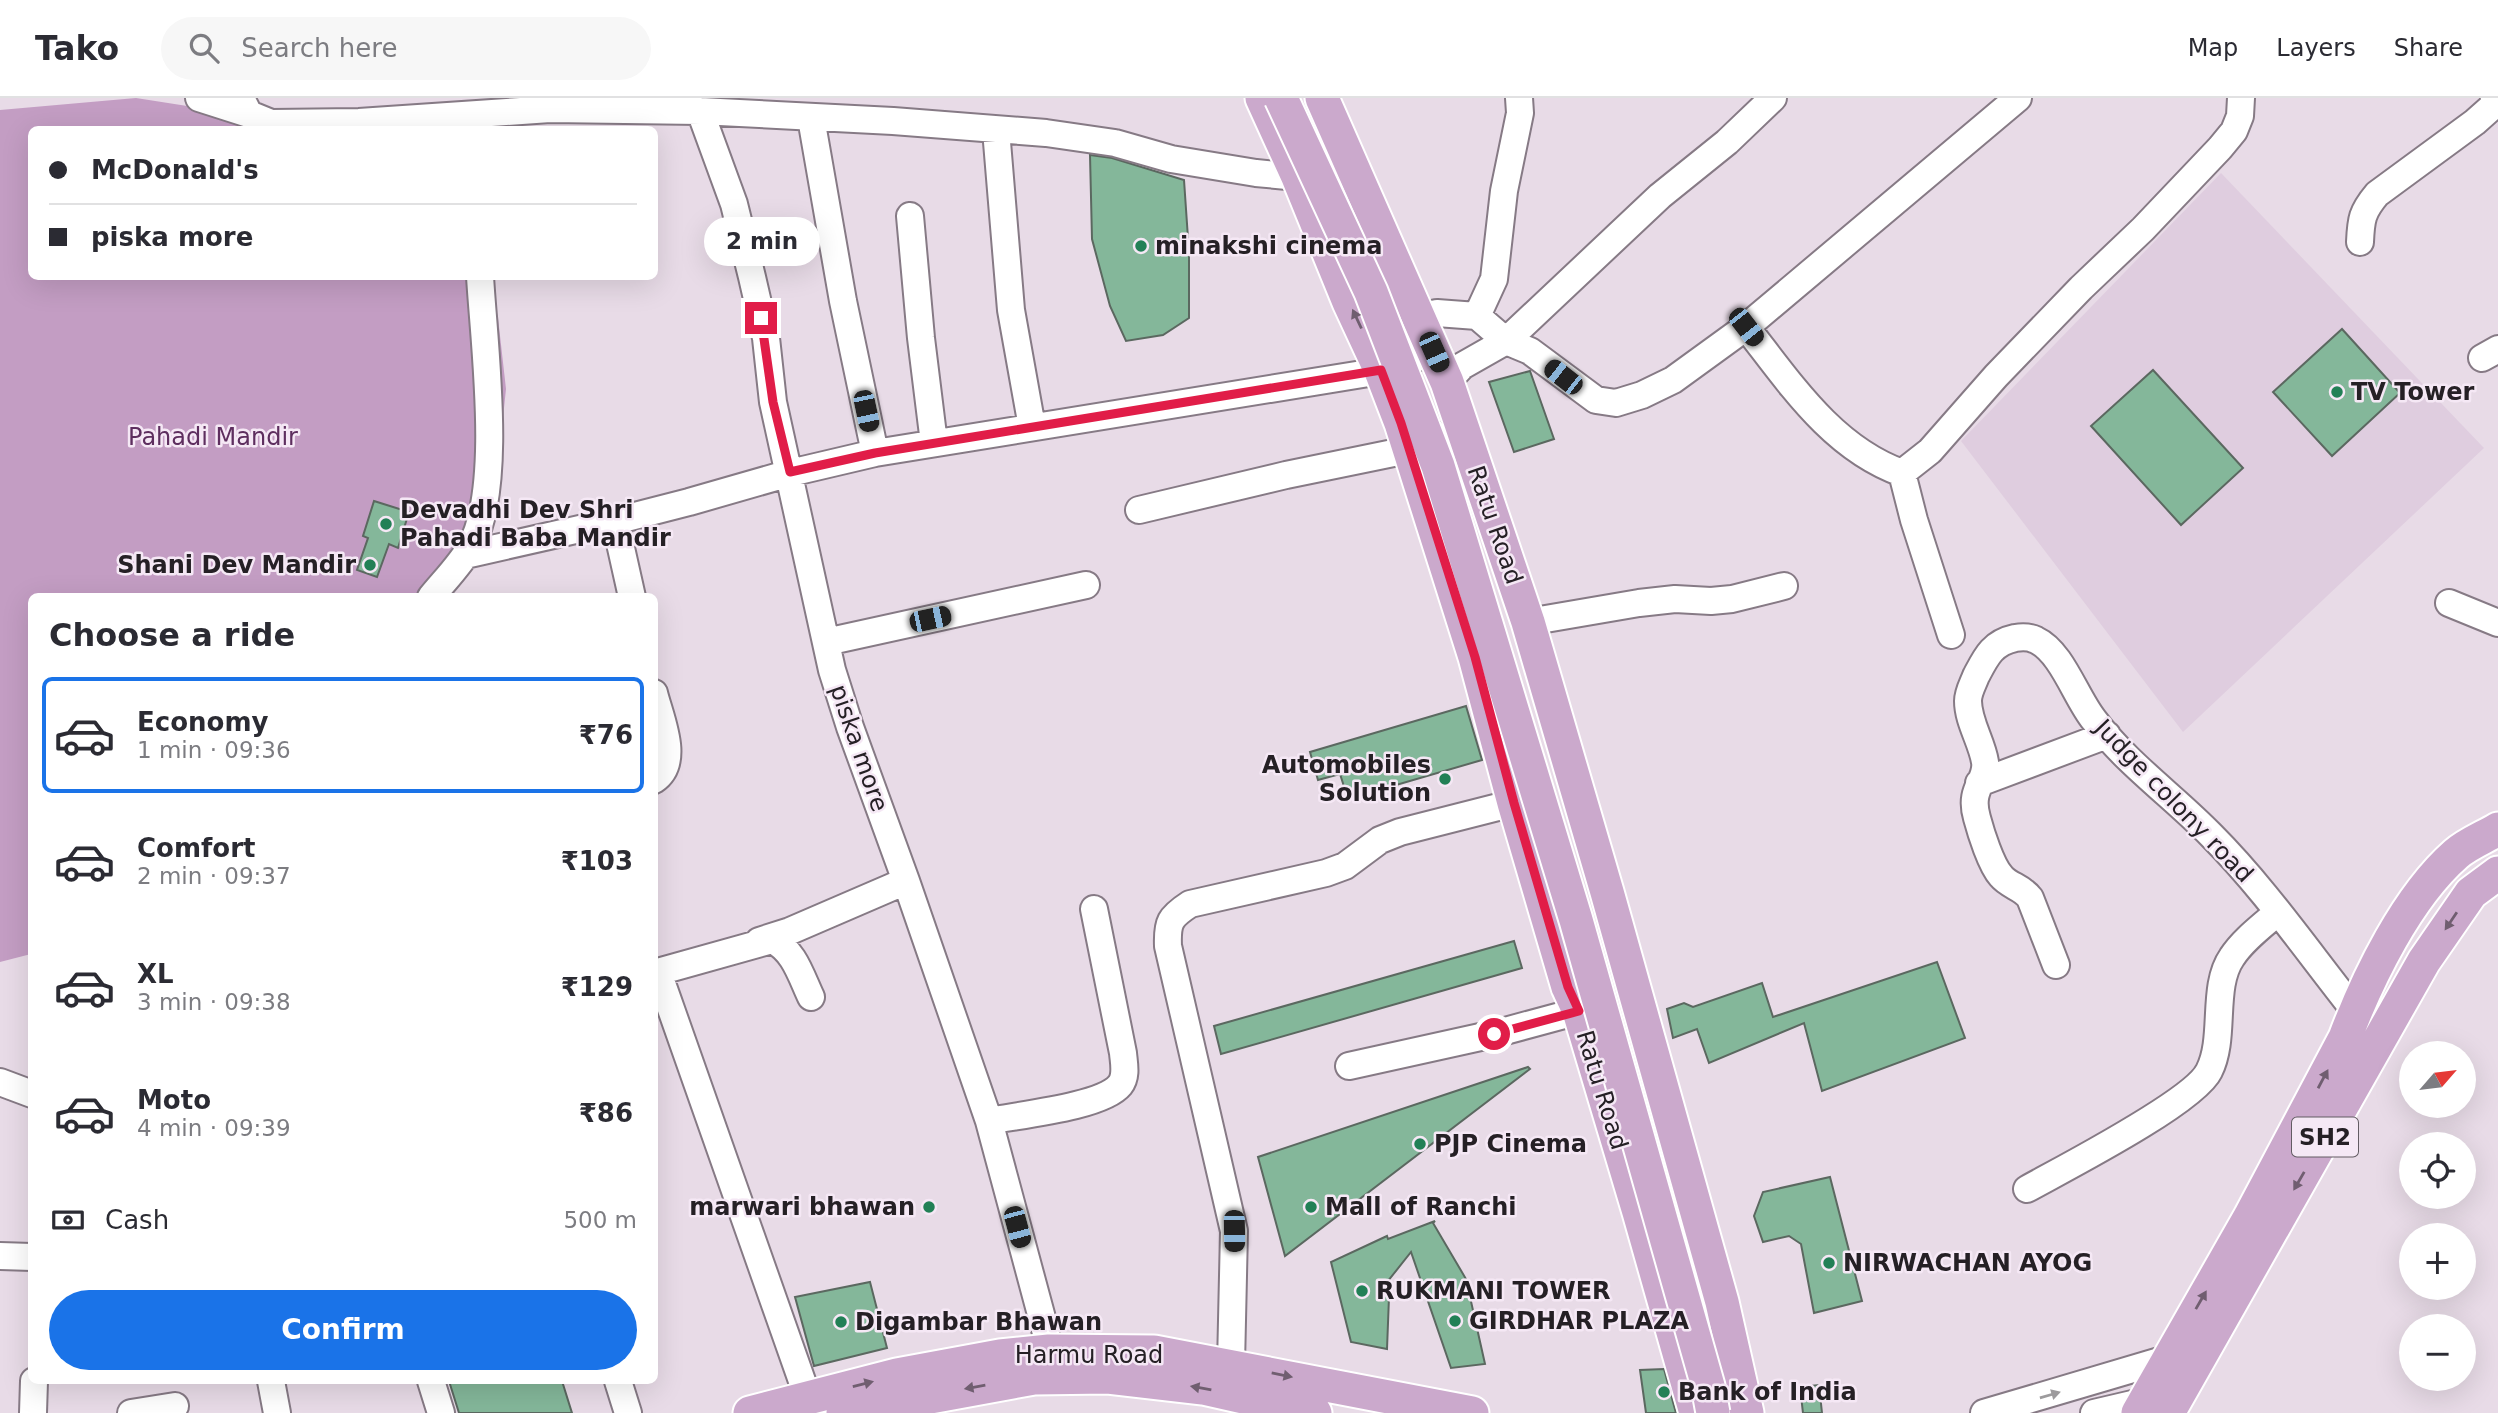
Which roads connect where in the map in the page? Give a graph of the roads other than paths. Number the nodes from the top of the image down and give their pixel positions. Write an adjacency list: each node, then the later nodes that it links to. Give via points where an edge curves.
1 (199, 98): 12 (street)
2 (1262, 98): 17 (main road, Ratu Road)
3 (1281, 98): 92 (main road, bridge, via 1371,292 1438,466 1583,947)
4 (1303, 98): 93 (main road, via 1389,285 1457,459 1598,928)
5 (1322, 98): 18 (main road, Ratu Road)
6 (1519, 98): 22 (street, via 1494,279)
7 (1773, 98): 25 (street, via 1660,196)
8 (2018, 98): 24 (street)
9 (2241, 98): 34 (street, via 2234,131 2220,148 1996,376 1930,451)
10 (2494, 98): 20 (street, via 2493,106 2475,122 2377,194 2361,219)
11 (549, 103): 13 (street); 15 (street)
12 (245, 106): 15 (street, via 271,123)
13 (700, 111): 14 (street); 33 (street, piska more, via 737,216 766,338 773,402)
14 (811, 118): 16 (street); 32 (street)
15 (471, 121)
16 (996, 130): 17 (street, via 1046,133 1171,159); 28 (street, via 1011,310)
17 (1298, 177): 18 (street); 27 (main road, Ratu Road, one-way to 17)
18 (1358, 177): 23 (main road, Ratu Road)
19 (910, 216): 30 (street)
20 (2360, 242)
21 (480, 280): 37 (street, via 489,426 479,528)
22 (1477, 316): 23 (street, via 1437,313); 25 (street)
23 (1418, 317): 26 (main road, Ratu Road)
24 (1746, 327): 25 (street, via 1673,380 1616,403 1596,400 1530,351); 34 (street, via 1844,441)
25 (1506, 341): 26 (street, via 1462,366)
26 (1441, 367): 27 (street); 29 (main road, Ratu Road)
27 (1381, 370): 28 (street); 31 (main road, Ratu Road)
28 (1032, 427): 30 (street)
29 (1462, 429): 31 (street); 43 (main road, Ratu Road)
30 (933, 443): 32 (street)
31 (1408, 450): 35 (street); 51 (main road, Ratu Road, via 1475,657)
32 (875, 453): 33 (street)
33 (790, 472): 36 (street); 46 (street, piska more)
34 (1902, 473): 45 (street)
35 (1139, 510)
36 (615, 521): 37 (street); 41 (street)
37 (465, 555): 40 (street)
38 (1086, 584): 46 (street)
39 (1784, 586): 43 (street, via 1732,599 1639,603)
40 (434, 593)
41 (631, 593)
42 (2449, 603): 44 (street)
43 (1528, 622): 94 (main road, Ratu Road, via 1722,1302)
44 (2498, 624)
45 (1951, 635)
46 (826, 642): 54 (street, piska more, via 850,727)
47 (658, 711): 49 (street, via 668,764)
48 (2107, 735): 50 (street); 50 (street, Judge colony road, via 2046,646 2034,638 2003,641 1985,657 1968,702 1985,763); 56 (street, Judge colony road, via 2210,834)
49 (658, 778)
50 (1979, 783): 58 (street, Judge colony road, via 1973,800 1976,816 1996,868 2001,878 2030,898)
51 (1514, 803): 62 (main road, Ratu Road); 74 (street, via 1400,832 1326,873 1190,904 1176,913 1168,926 1168,946 1234,1231)
52 (2498, 830): 63 (main road, SH2, via 2457,852 2426,887 2400,922)
53 (2498, 873): 71 (main road, SH2, one-way to 71, via 2470,893 2424,961)
54 (906, 881): 57 (street); 67 (street, piska more)
55 (1094, 909): 67 (street, via 1125,1074 1119,1086 1100,1098)
56 (2278, 912): 63 (street, Judge colony road); 68 (street, via 2227,965 2214,1057 2204,1079 2168,1108)
57 (760, 941): 59 (street); 61 (street, via 782,944)
58 (2056, 965)
59 (658, 971)
60 (658, 978): 79 (street)
61 (811, 997)
62 (1579, 1011): 64 (street); 91 (main road, Ratu Road)
63 (2355, 1011): 72 (main road, SH2, one-way to 63, via 2250,1217)
64 (1349, 1066)
65 (0, 1082): 66 (street)
66 (28, 1092)
67 (989, 1121): 73 (street, piska more)
68 (2027, 1189)
69 (0, 1256): 70 (street)
70 (28, 1258)
71 (2206, 1346): 72 (street); 80 (main road, SH2)
72 (2167, 1359): 80 (main road, SH2); 95 (street, one-way to 72)
73 (1051, 1364): 74 (main road, Harmu Road, via 1154,1352); 79 (main road, Harmu Road, one-way to 73, via 1000,1356); 88 (main road, Harmu Road, one-way to 88, via 994,1384); 89 (main road, Harmu Road, one-way to 73, via 1203,1388 1108,1377)
74 (1231, 1365): 90 (main road, Harmu Road, one-way to 90)
75 (34, 1384): 82 (street)
76 (271, 1384): 84 (street)
77 (433, 1384): 85 (street)
78 (619, 1384): 86 (street)
79 (808, 1398): 87 (main road, Harmu Road)
80 (2157, 1405): 96 (street)
81 (175, 1406): 83 (street)
82 (33, 1413)
83 (131, 1413)
84 (276, 1413)
85 (441, 1413)
86 (628, 1413)
87 (750, 1413)
88 (843, 1413)
89 (1315, 1413)
90 (1472, 1413)
91 (1696, 1413)
92 (1713, 1413)
93 (1733, 1413)
94 (1747, 1413)
95 (1984, 1413)
96 (2094, 1413)

